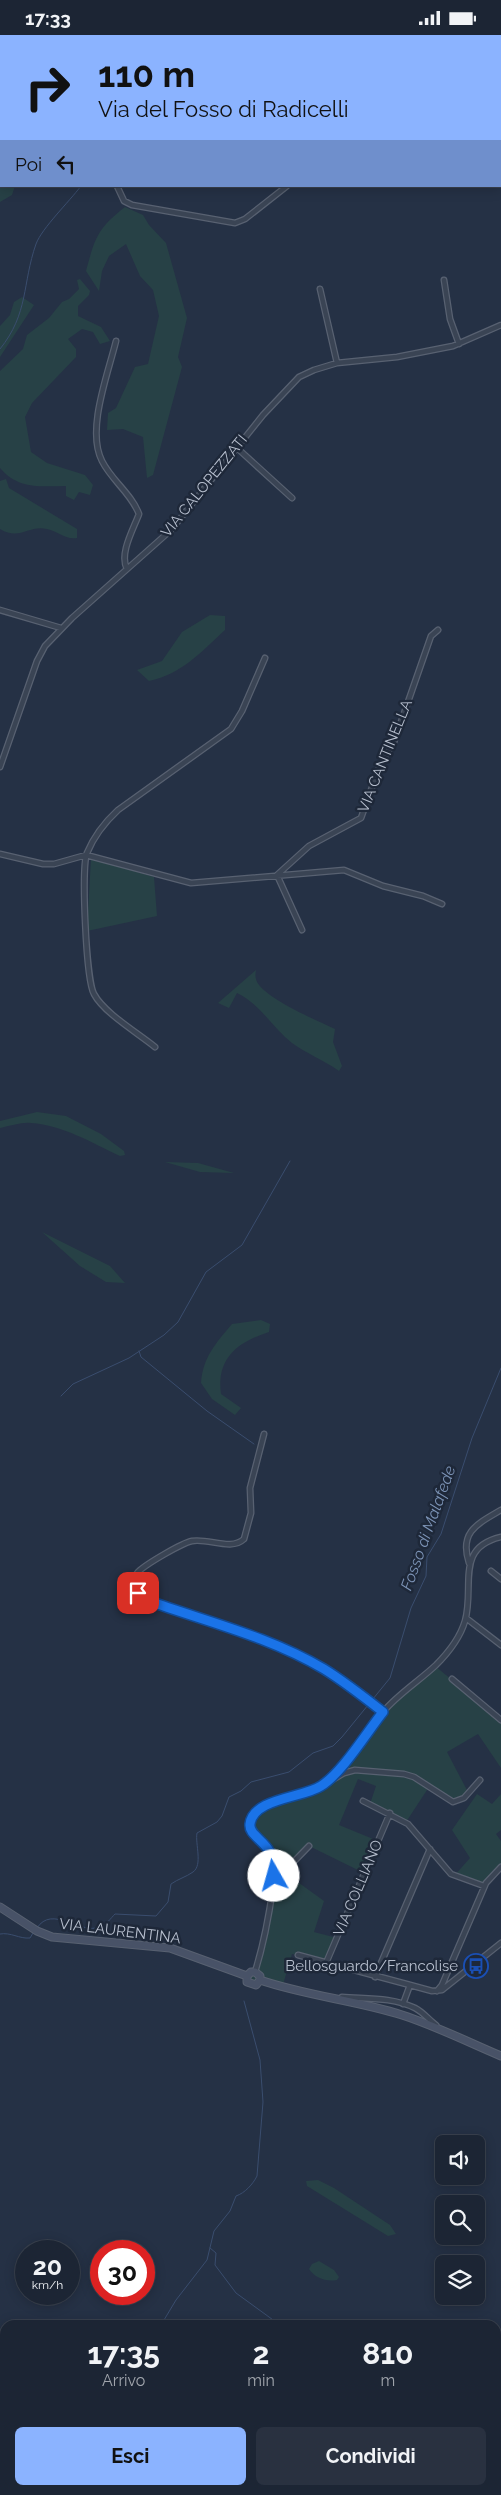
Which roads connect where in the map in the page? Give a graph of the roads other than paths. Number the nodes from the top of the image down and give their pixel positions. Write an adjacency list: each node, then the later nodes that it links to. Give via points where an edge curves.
1 (117, 187): 2 (street, via 124,201 132,205 234,223 243,220)
2 (286, 187)
3 (444, 279): 7 (street, via 450,319)
4 (320, 289): 8 (street)
5 (501, 325): 7 (street, VIA CALOPEZZATI)
6 (116, 341): 11 (street, via 100,406 97,441 103,462 132,498 139,514 124,555)
7 (459, 344): 8 (street, VIA CALOPEZZATI, via 398,357)
8 (337, 363): 9 (street, VIA CALOPEZZATI, via 311,371 292,383)
9 (236, 447): 10 (street); 11 (street, VIA CALOPEZZATI, via 174,527)
10 (292, 498)
11 (127, 569): 13 (street, VIA CALOPEZZATI)
12 (0, 610): 13 (street)
13 (61, 628): 16 (street, VIA CALOPEZZATI, via 38,658)
14 (438, 630): 19 (street, VIA CANTINELLA, via 431,636 394,742 380,765 362,818 309,846)
15 (265, 658): 18 (street, via 231,729 112,815)
16 (0, 767)
17 (0, 854): 18 (street, via 43,864)
18 (86, 855): 19 (street, via 191,883); 22 (street, via 86,947 93,991 102,1005)
19 (277, 875): 20 (street, via 349,871 383,886); 21 (street)
20 (442, 904)
21 (302, 930)
22 (155, 1047)
23 (264, 1434): 32 (street, via 252,1479 251,1513 244,1539 235,1544 188,1542 141,1569 134,1578 134,1587 149,1601 246,1633 323,1669)
24 (501, 1510): 26 (street, via 477,1524 468,1535 465,1546)
25 (501, 1537): 26 (street, via 482,1545)
26 (469, 1563): 29 (street)
27 (491, 1571): 28 (street)
28 (501, 1579)
29 (466, 1617): 30 (street); 32 (street, via 449,1651)
30 (501, 1645)
31 (452, 1679): 33 (street)
32 (383, 1712): 35 (street)
33 (501, 1719)
34 (480, 1780): 35 (street, via 464,1798 453,1802 414,1777 400,1773 351,1771)
35 (322, 1786): 41 (street, via 270,1803 252,1817 251,1831 274,1857)
36 (363, 1801): 37 (street)
37 (390, 1813): 39 (street, via 412,1827); 46 (street, VIA COLLIANO)
38 (309, 1846): 41 (street)
39 (430, 1849): 42 (street, via 450,1873); 49 (street)
40 (501, 1867): 42 (street)
41 (274, 1882): 47 (street, via 268,1925)
42 (484, 1886): 50 (street)
43 (0, 1907): 48 (main road, VIA LAURENTINA, via 35,1930 60,1938 170,1948)
44 (501, 1943): 53 (street)
45 (298, 1955): 46 (street)
46 (326, 1963): 49 (street)
47 (256, 1971): 48 (main road); 51 (main road)
48 (247, 1976): 51 (main road, VIA LAURENTINA, via 251,1985)
49 (375, 1977): 52 (street)
50 (445, 1978): 53 (street); 54 (street)
51 (260, 1980): 55 (main road, VIA LAURENTINA, via 292,1991)
52 (410, 1985): 54 (street); 56 (street)
53 (450, 1985): 54 (street)
54 (437, 1991)
55 (323, 1996): 56 (street, via 382,1998); 58 (main road, VIA LAURENTINA)
56 (403, 2004): 57 (street)
57 (423, 2014): 58 (street); 59 (street)
58 (418, 2022): 59 (main road, VIA LAURENTINA)
59 (446, 2032): 60 (main road, VIA LAURENTINA)
60 (501, 2056)

